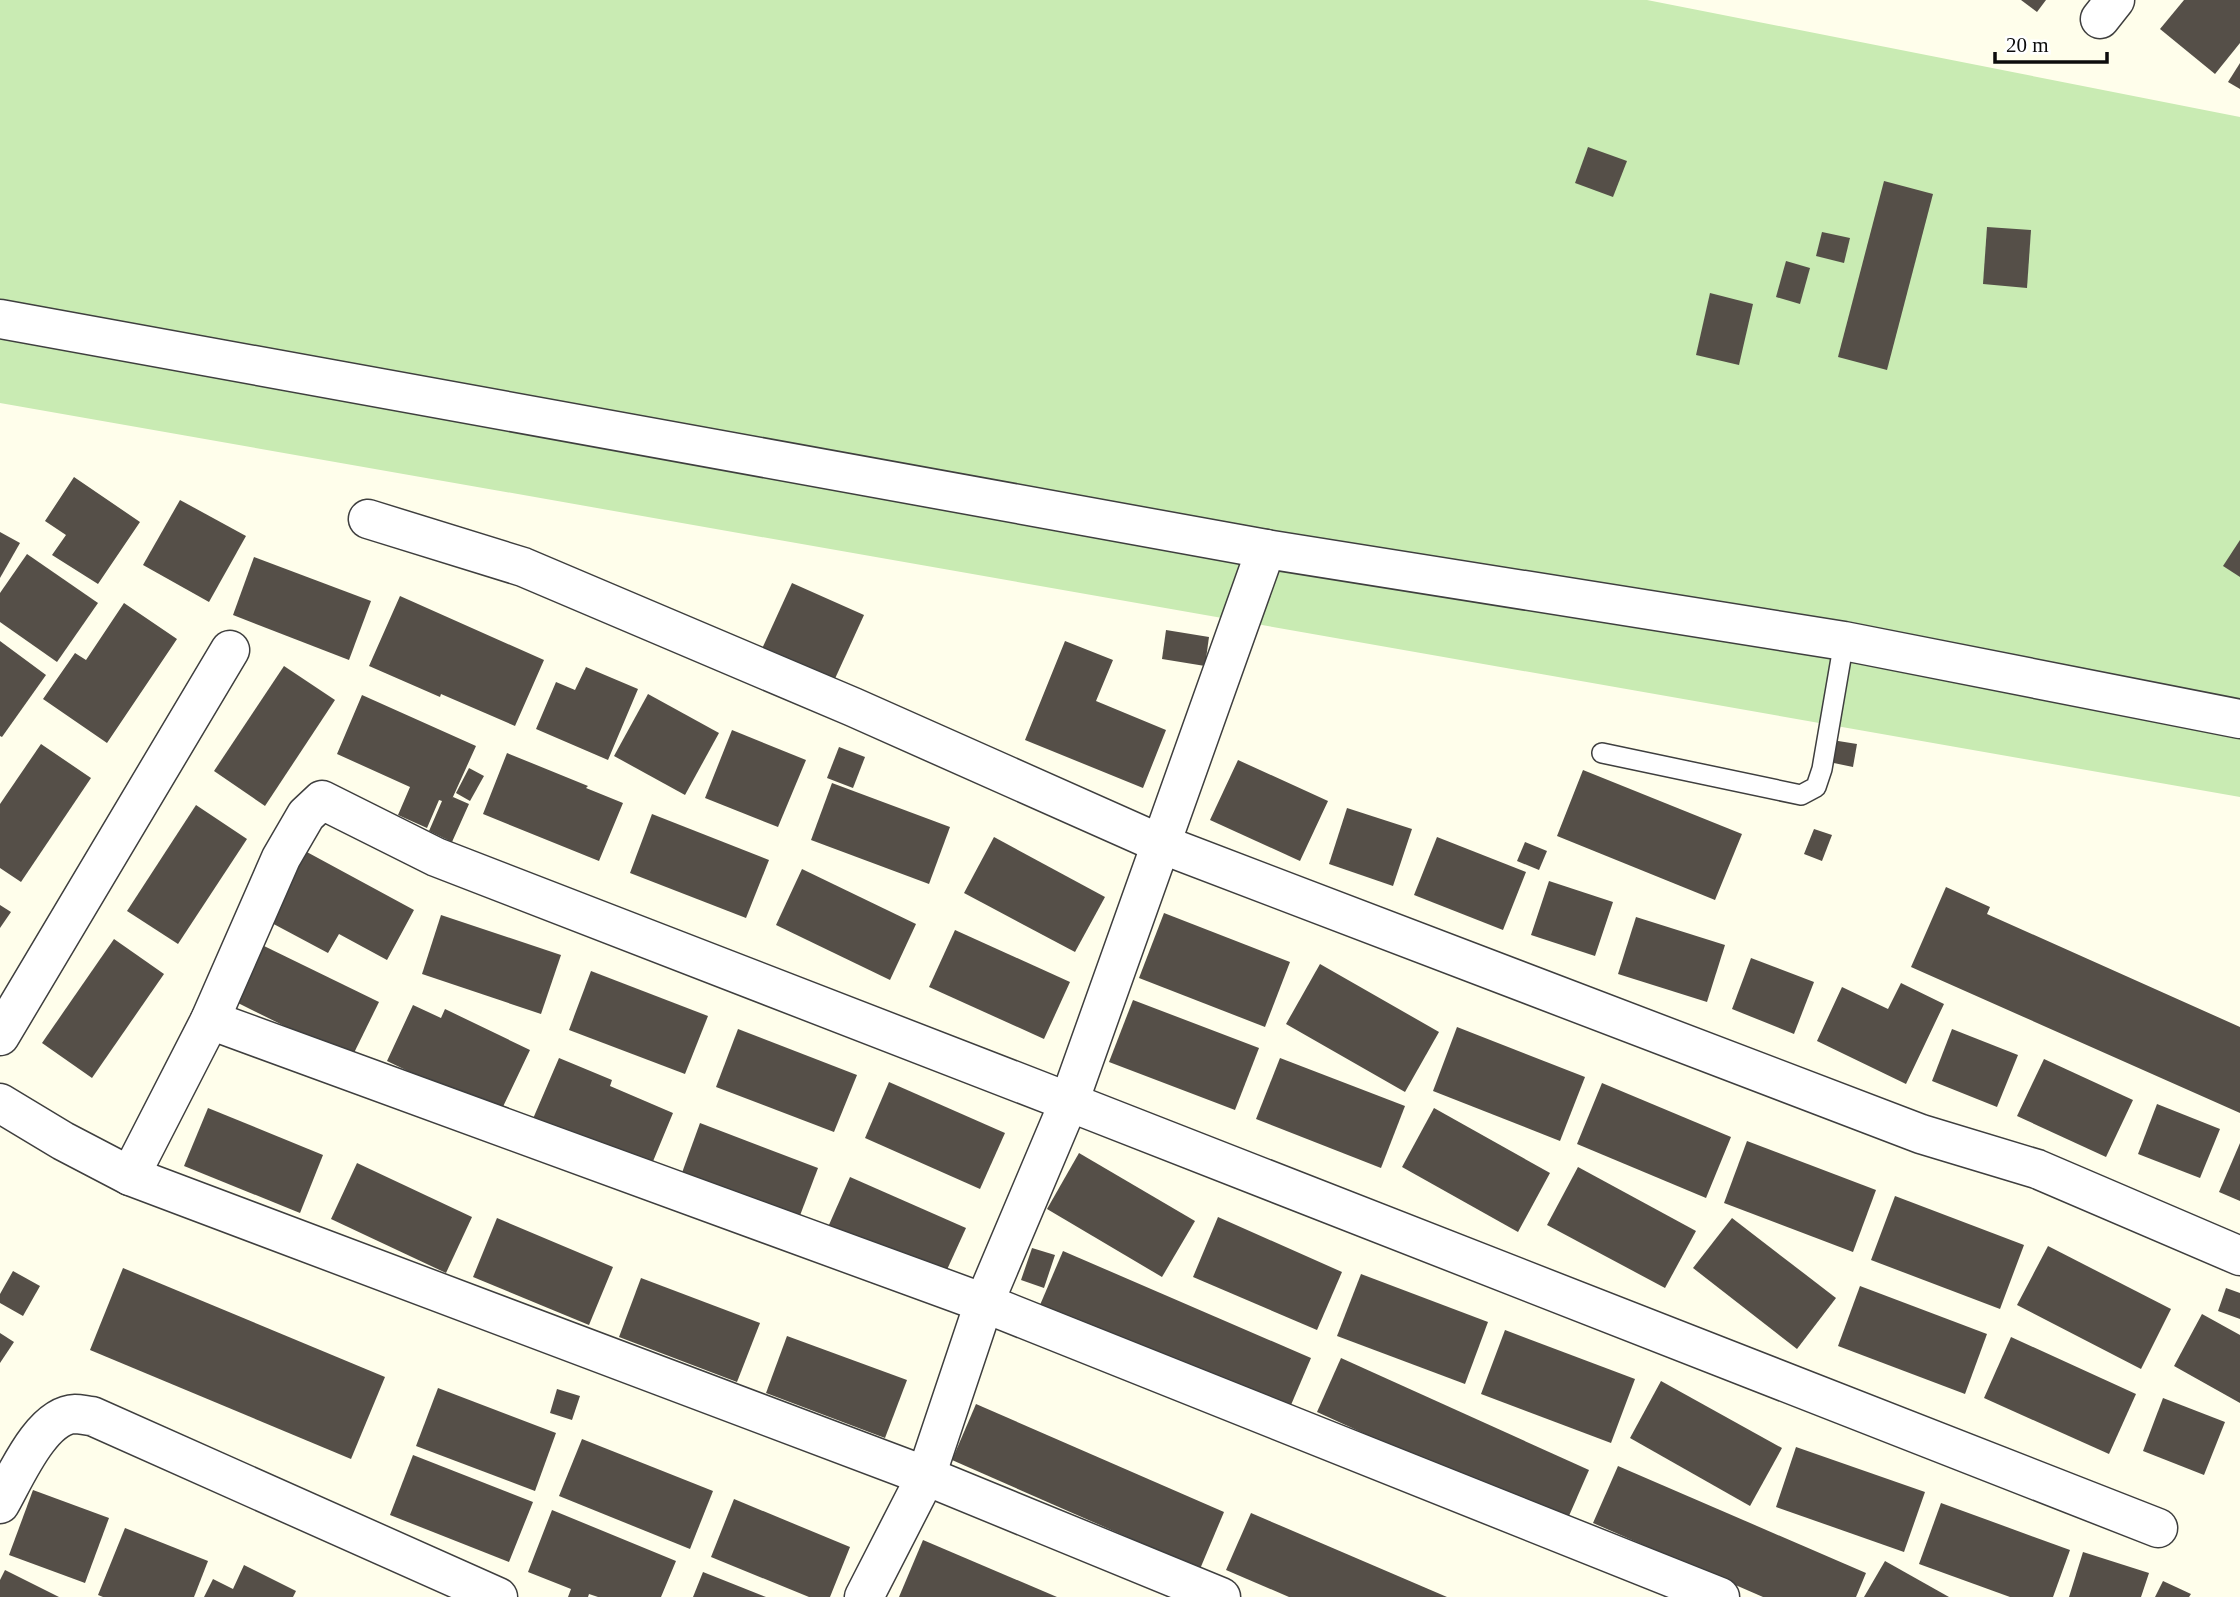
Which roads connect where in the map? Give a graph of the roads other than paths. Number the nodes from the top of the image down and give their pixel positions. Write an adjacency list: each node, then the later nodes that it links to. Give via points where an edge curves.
1 (0, 319): 3 (street)
2 (368, 519): 8 (street, via 523,567)
3 (1266, 549): 4 (street); 8 (street)
4 (1844, 641): 6 (street); 7 (lane, via 1822,769 1816,787 1801,795)
5 (230, 649): 10 (street)
6 (2240, 719)
7 (1602, 753)
8 (1161, 844): 11 (street); 14 (street, via 1922,1134 2037,1169)
9 (210, 1020): 11 (street, via 281,858 306,815 322,800 436,858); 13 (street); 15 (street)
10 (0, 1037)
11 (1069, 1102): 15 (street); 18 (street)
12 (0, 1103): 13 (street)
13 (130, 1176): 16 (street)
14 (2240, 1256)
15 (984, 1303): 16 (street); 22 (street)
16 (926, 1476): 20 (street); 21 (street)
17 (0, 1504): 19 (street, via 38,1437 53,1422 73,1413 92,1416)
18 (2158, 1528)
19 (498, 1597)
20 (864, 1597)
21 (1221, 1597)
22 (1720, 1597)

